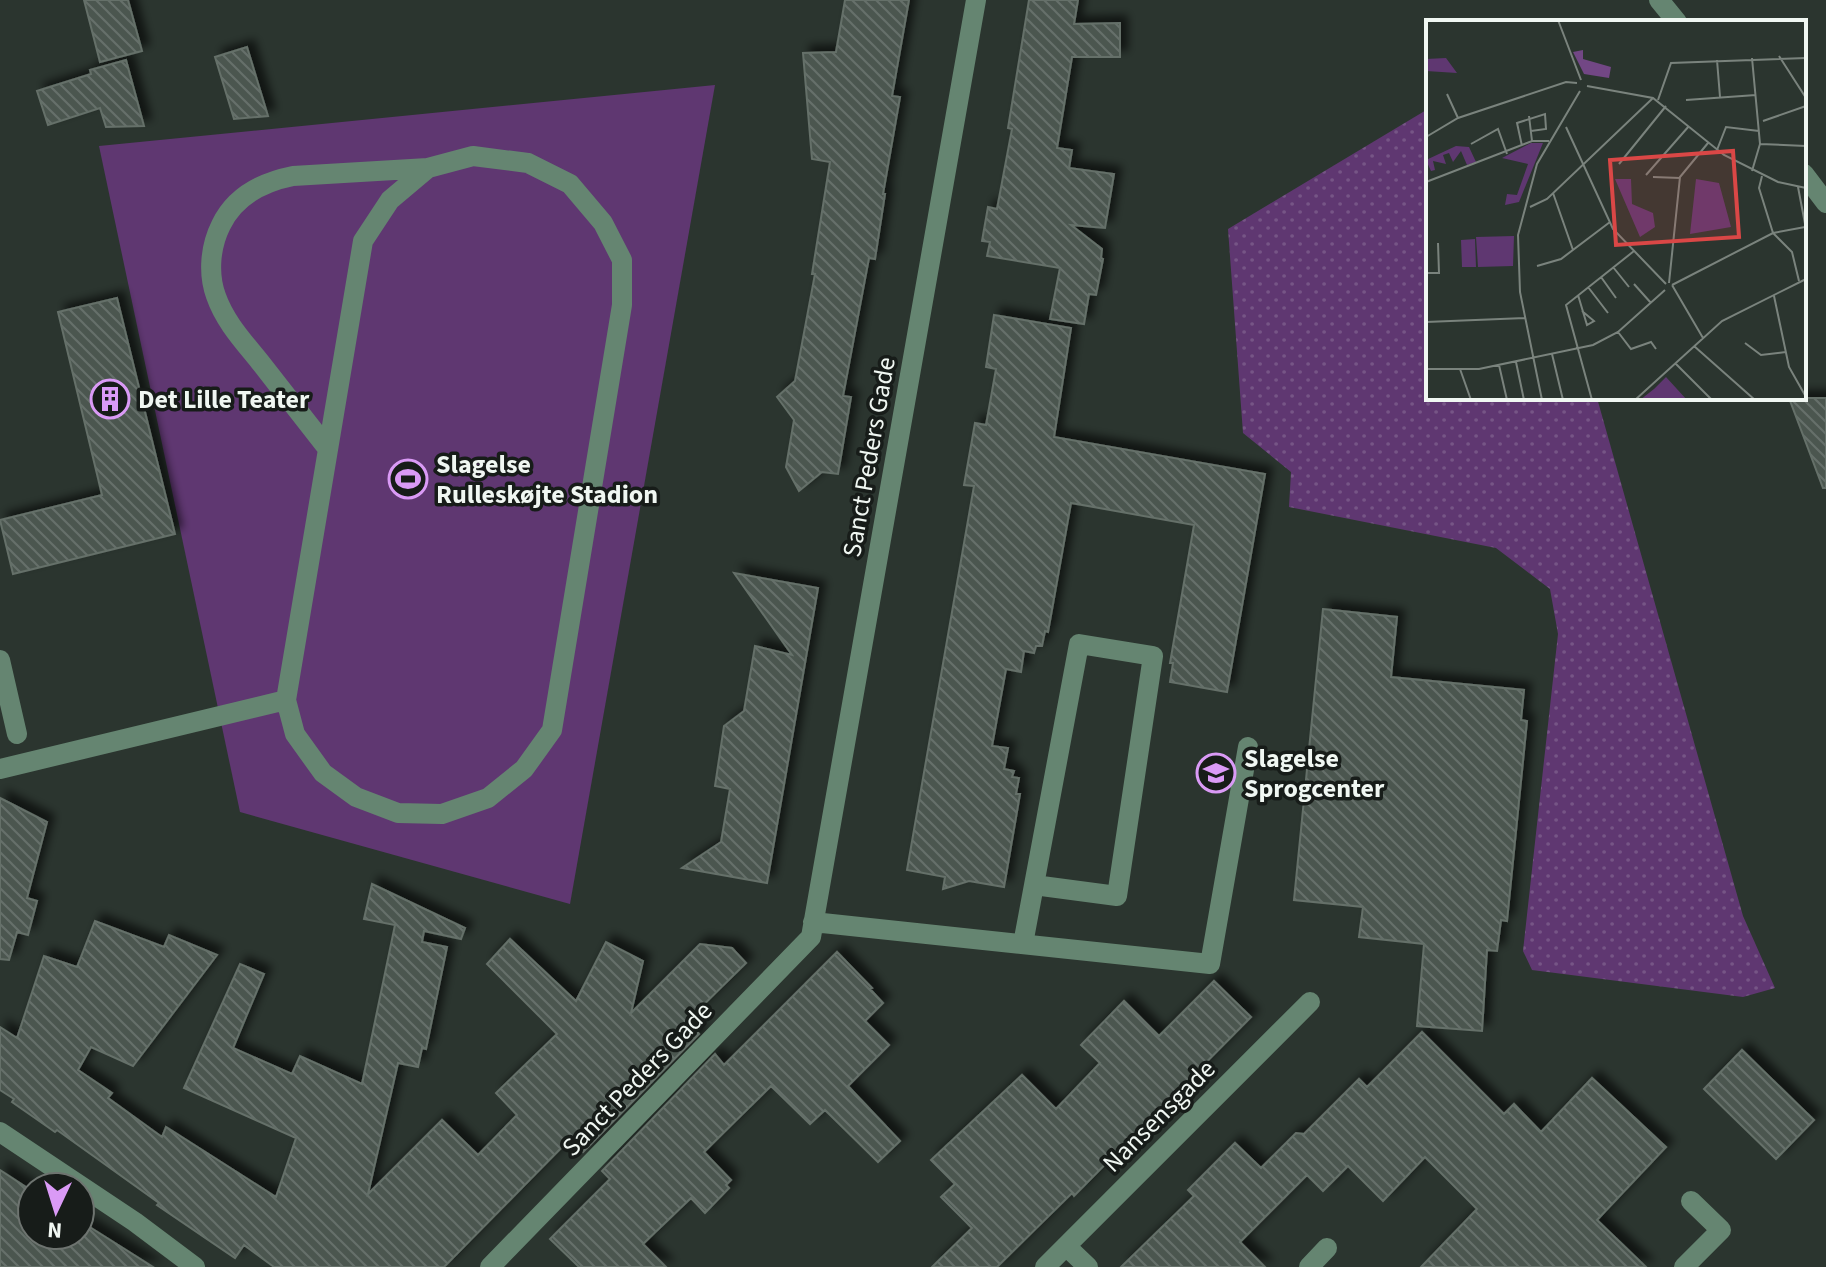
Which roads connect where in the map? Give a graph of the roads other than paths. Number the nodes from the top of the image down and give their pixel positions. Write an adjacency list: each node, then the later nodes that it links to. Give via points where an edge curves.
1 (976, 0): 14 (street, Sanct Peders Gade)
2 (1659, 0): 3 (street)
3 (1675, 20)
4 (428, 168): 7 (street, via 390,200 363,241); 7 (street, via 277,179 233,206 217,233 211,272 228,322); 9 (street, via 473,156 528,163 570,184 603,223 622,260 622,305 552,730 524,769 488,798 442,814 398,813 356,797 323,773 295,734)
5 (1806, 177): 6 (street)
6 (1826, 203)
7 (328, 449): 9 (street)
8 (0, 660): 10 (street)
9 (286, 700): 12 (street)
10 (17, 734)
11 (1248, 747): 15 (street, via 1210,964)
12 (0, 769)
13 (1034, 885): 13 (street, via 1117,896 1153,656 1079,644); 15 (street)
14 (813, 922): 15 (street); 22 (street, Sanct Peders Gade, via 811,937)
15 (1023, 944)
16 (1310, 1002): 19 (street, Nansensgade)
17 (0, 1132): 21 (street)
18 (1691, 1201): 26 (street, via 1721,1230)
19 (1066, 1246): 23 (street, Nansensgade); 24 (street)
20 (1327, 1248): 25 (street)
21 (195, 1267)
22 (490, 1267)
23 (1045, 1267)
24 (1088, 1267)
25 (1309, 1267)
26 (1684, 1267)

